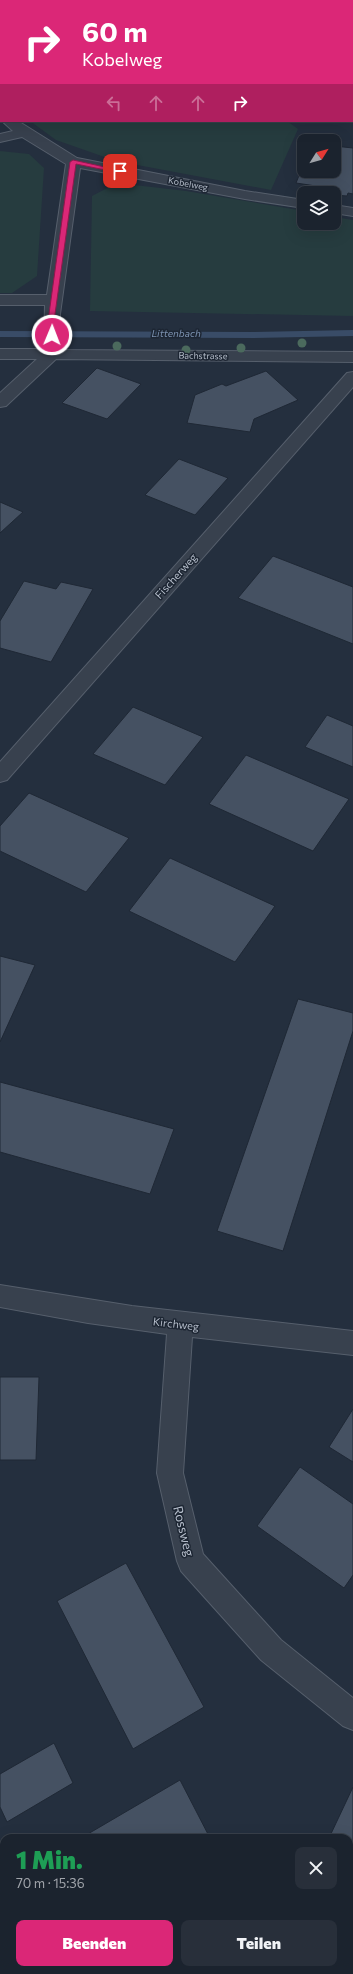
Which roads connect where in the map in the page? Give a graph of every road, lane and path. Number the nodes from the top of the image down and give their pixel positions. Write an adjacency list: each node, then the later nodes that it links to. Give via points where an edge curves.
1 (10, 122): 2 (street)
2 (24, 132): 3 (street); 4 (street)
3 (0, 138)
4 (73, 162): 5 (street, Kobelweg); 9 (street)
5 (297, 203)
6 (341, 210): 7 (street)
7 (353, 212)
8 (0, 300): 9 (street)
9 (53, 307): 10 (street)
10 (52, 350): 11 (street, Bachstrasse); 12 (street, Bachstrasse); 14 (street)
11 (0, 354)
12 (353, 357)
13 (353, 377): 15 (street, Fischerweg)
14 (0, 402)
15 (0, 775)
16 (0, 1296): 17 (street, Kirchweg, via 65,1309)
17 (180, 1325): 18 (street, Kirchweg); 19 (street, Rossweg, via 170,1473 191,1561 270,1650)
18 (353, 1342)
19 (353, 1716)

